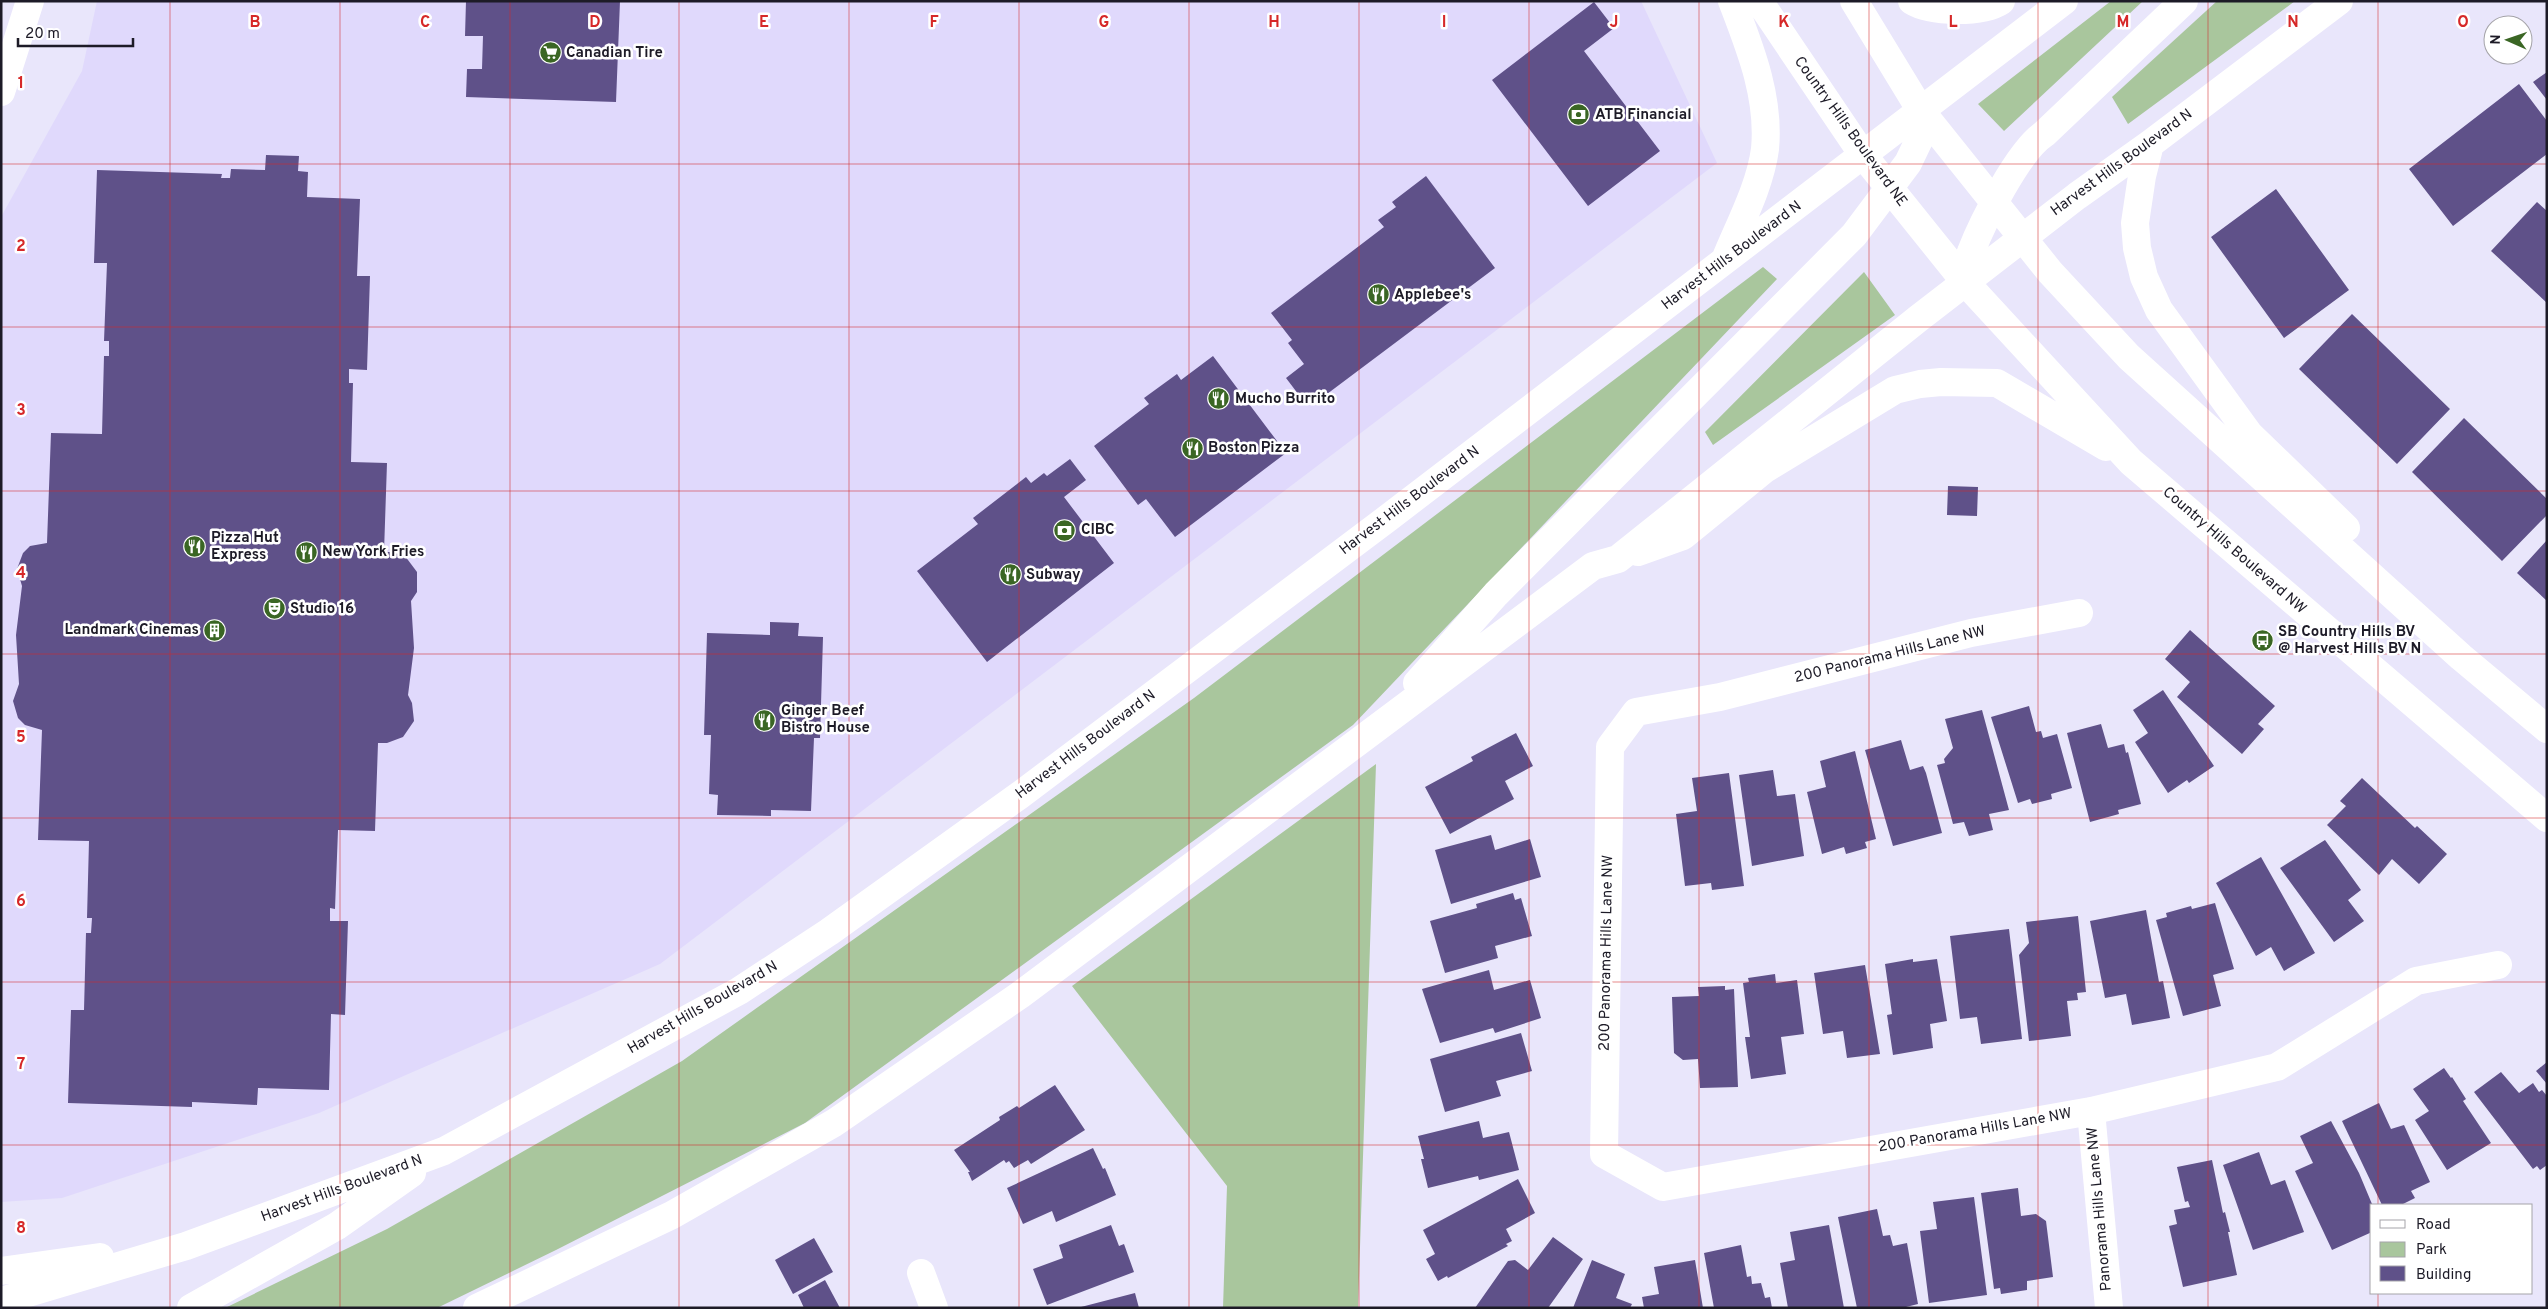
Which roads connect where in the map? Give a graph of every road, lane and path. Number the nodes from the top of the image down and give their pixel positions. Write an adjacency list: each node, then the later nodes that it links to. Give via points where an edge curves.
1 (30, 1): 10 (main road)
2 (1732, 1): 17 (main road, via 1762,89 1764,149 1751,197)
3 (1758, 1): 13 (main road, Country Hills Boulevard NE)
4 (1854, 1): 11 (main road)
5 (1912, 1): 6 (main road, via 1948,10 1994,6)
6 (2001, 1)
7 (2064, 1): 11 (main road, Harvest Hills Boulevard N)
8 (2184, 1): 15 (main road, via 2034,140)
9 (2339, 1): 12 (main road, Harvest Hills Boulevard N)
10 (1, 92)
11 (1921, 110): 13 (main road, Harvest Hills Boulevard N); 14 (main road, via 1919,140 1908,163); 15 (main road)
12 (2150, 144): 16 (main road, Harvest Hills Boulevard N); 22 (main road, via 2136,223 2137,248 2144,277 2159,310 2249,434 2427,606)
13 (1863, 155): 14 (main road, Country Hills Boulevard NE); 17 (main road, Harvest Hills Boulevard N)
14 (1889, 188): 18 (main road, Country Hills Boulevard NE); 23 (main road, via 1854,235 1496,594)
15 (1995, 203): 16 (main road); 18 (main road, via 1970,253)
16 (2024, 237): 18 (main road, Harvest Hills Boulevard N); 22 (main road, via 2050,272 2129,358)
17 (1724, 261): 28 (main road, Harvest Hills Boulevard N, via 1020,795 829,932 739,991)
18 (1965, 282): 19 (main road, Country Hills Boulevard NW); 20 (main road, Harvest Hills Boulevard N)
19 (2131, 462): 20 (main road, via 1997,383 1920,384 1895,390 1765,469 1683,536); 25 (main road, Country Hills Boulevard NW)
20 (1618, 559): 23 (main road, Harvest Hills Boulevard N, via 1593,566)
21 (2079, 613): 27 (main road, 200 Panorama Hills Lane NW, via 1971,633 1720,697 1636,712 1610,747 1604,1154 1663,1187)
22 (2461, 657): 24 (main road)
23 (1378, 726): 34 (main road, Harvest Hills Boulevard N, via 1020,995 834,1123 672,1215)
24 (2547, 729)
25 (2547, 818)
26 (2498, 965): 27 (main road, via 2416,981 2277,1067)
27 (2091, 1111): 36 (main road, Panorama Hills Lane NW)
28 (444, 1151): 29 (main road, Harvest Hills Boulevard N); 33 (main road, via 337,1226)
29 (186, 1246): 30 (main road); 32 (main road, Harvest Hills Boulevard N)
30 (1, 1271)
31 (922, 1273): 35 (main road)
32 (1, 1301)
33 (191, 1308)
34 (478, 1308)
35 (934, 1308)
36 (2109, 1308)

